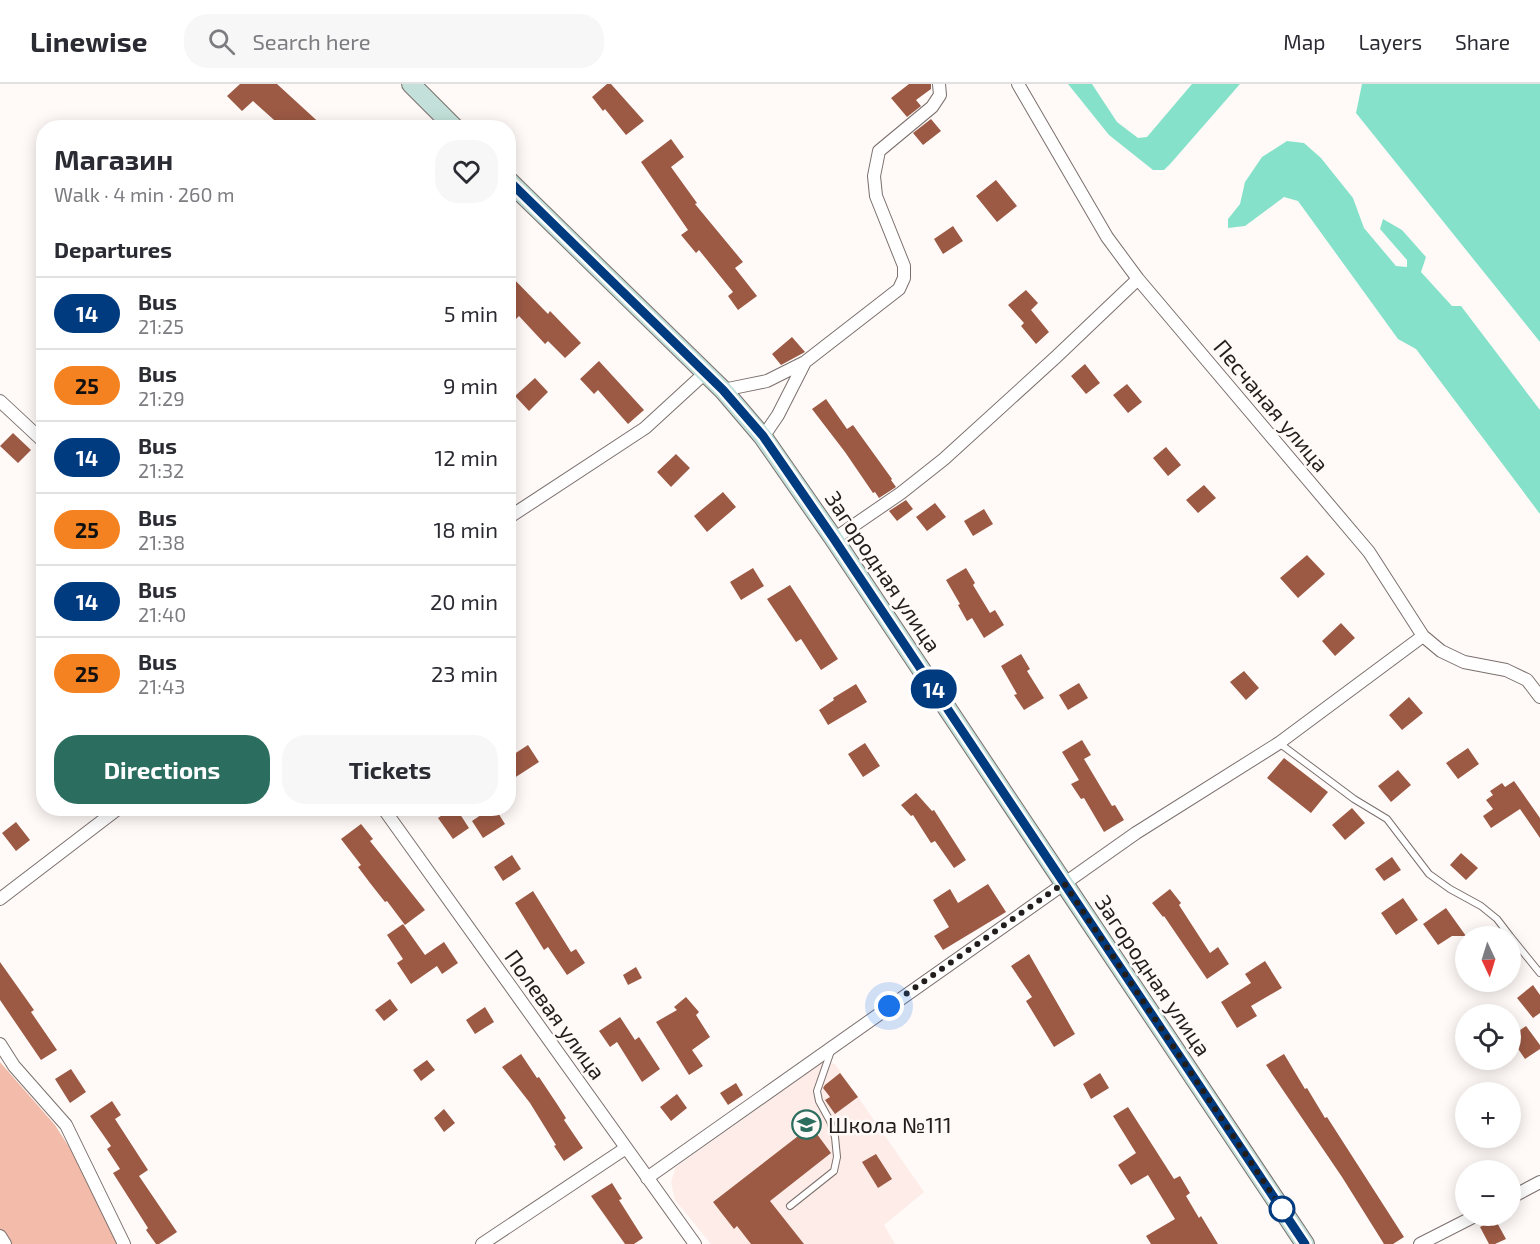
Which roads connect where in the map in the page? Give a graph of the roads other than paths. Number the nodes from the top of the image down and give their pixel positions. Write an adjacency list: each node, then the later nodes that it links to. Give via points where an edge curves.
1 (411, 84): 4 (street)
2 (939, 84): 7 (street, via 940,95 932,107 879,151 874,176 876,196 904,266 899,289)
3 (1018, 84): 6 (street, Песчаная улица, via 1107,237)
4 (447, 120)
5 (516, 188): 8 (street, Загородная улица)
6 (1138, 279): 14 (street, via 944,459); 15 (street, Песчаная улица, via 1369,552)
7 (805, 362): 9 (street, via 767,381); 12 (street)
8 (705, 373): 9 (street, Загородная улица); 13 (street, via 645,428)
9 (723, 390): 12 (street, Загородная улица)
10 (0, 401): 11 (street)
11 (36, 435)
12 (763, 436): 14 (street, Загородная улица)
13 (516, 513)
14 (834, 539): 20 (street, Загородная улица)
15 (1423, 636): 16 (street, Песчаная улица, via 1441,651 1464,662 1506,670 1527,680); 17 (street)
16 (1540, 697)
17 (1279, 743): 20 (street, via 1136,832); 22 (lane, via 1387,819 1429,874 1481,906)
18 (109, 816): 21 (street)
19 (389, 816): 27 (street, Полевая улица)
20 (1064, 883): 26 (street); 38 (street, Загородная улица)
21 (0, 899)
22 (1502, 926)
23 (1521, 950): 24 (lane)
24 (1540, 974)
25 (0, 1044): 35 (street, via 14,1066 66,1125)
26 (832, 1047): 28 (street); 31 (lane, via 818,1091 835,1137 834,1171)
27 (626, 1148): 28 (street, Полевая улица); 36 (street)
28 (647, 1178): 37 (street, Полевая улица)
29 (1540, 1182): 30 (street)
30 (1521, 1192)
31 (790, 1206)
32 (1455, 1226): 39 (street)
33 (0, 1236): 34 (street)
34 (5, 1244)
35 (124, 1244)
36 (482, 1244)
37 (695, 1244)
38 (1305, 1244)
39 (1420, 1244)

